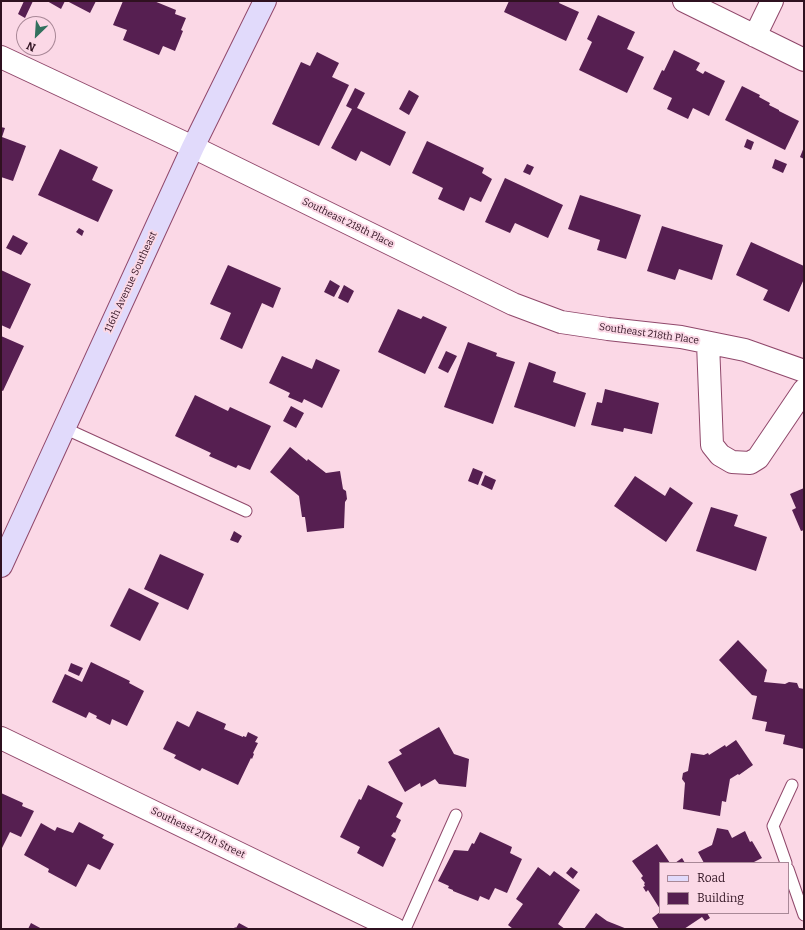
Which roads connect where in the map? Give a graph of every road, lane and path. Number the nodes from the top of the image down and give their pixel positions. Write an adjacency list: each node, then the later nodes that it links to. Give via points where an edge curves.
1 (264, 1): 7 (main road, 116th Avenue Southeast)
2 (684, 1): 4 (street)
3 (772, 1): 4 (street)
4 (754, 36): 6 (street)
5 (1, 57): 7 (street, Southeast 218th Place)
6 (804, 60)
7 (193, 147): 8 (street, Southeast 218th Place, via 513,304 561,322 681,337); 11 (main road, 116th Avenue Southeast)
8 (708, 343): 9 (street, Southeast 218th Place, via 745,350); 10 (street, Southeast 218th Place, via 712,445 720,455 732,462 750,463 758,458)
9 (804, 371)
10 (804, 390)
11 (64, 428): 12 (lane); 13 (main road, 116th Avenue Southeast)
12 (246, 511)
13 (1, 566)
14 (1, 738): 20 (street, Southeast 217th Street)
15 (792, 785): 17 (lane, via 773,826)
16 (456, 815): 21 (lane)
17 (786, 862)
18 (789, 872): 19 (lane)
19 (804, 915)
20 (395, 929)
21 (405, 929)

